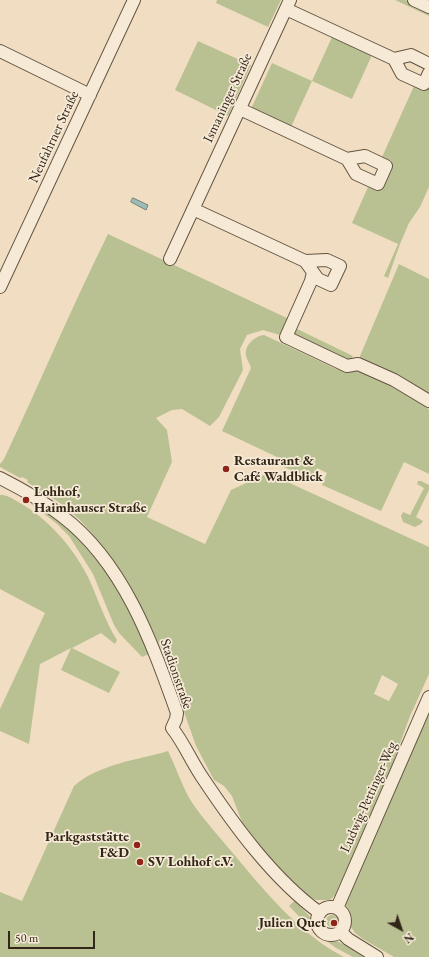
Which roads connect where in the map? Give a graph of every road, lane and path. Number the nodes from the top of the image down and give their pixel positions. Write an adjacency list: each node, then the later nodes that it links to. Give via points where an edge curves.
1 (134, 0): 9 (street, Neufahrner Straße)
2 (414, 0): 4 (street)
3 (288, 5): 6 (street); 10 (street, Ismaninger Straße)
4 (429, 7)
5 (0, 50): 9 (street)
6 (394, 59): 7 (street, via 411,55); 8 (street, via 402,74 424,84)
7 (429, 64)
8 (429, 73)
9 (90, 95): 16 (street, Neufahrner Straße)
10 (240, 109): 11 (street); 12 (street, Ismaninger Straße)
11 (347, 159)
12 (193, 209): 13 (street, Ismaninger Straße); 14 (street)
13 (170, 260)
14 (305, 261): 15 (street); 15 (street, via 327,260 340,266 331,285 318,279)
15 (313, 272): 17 (street, via 286,337 347,366 358,364 394,380)
16 (0, 287)
17 (429, 401)
18 (0, 478): 21 (street, Stadionstraße, via 63,516 108,564 135,610 159,663 176,713 172,728 201,776 257,852 299,897)
19 (429, 697): 20 (street, Ludwig-Pettinger-Weg)
20 (337, 908): 21 (street, via 329,907); 22 (street, via 345,919)
21 (320, 913): 22 (street, via 317,919 323,932 330,934)
22 (340, 931): 23 (street)
23 (377, 957)

